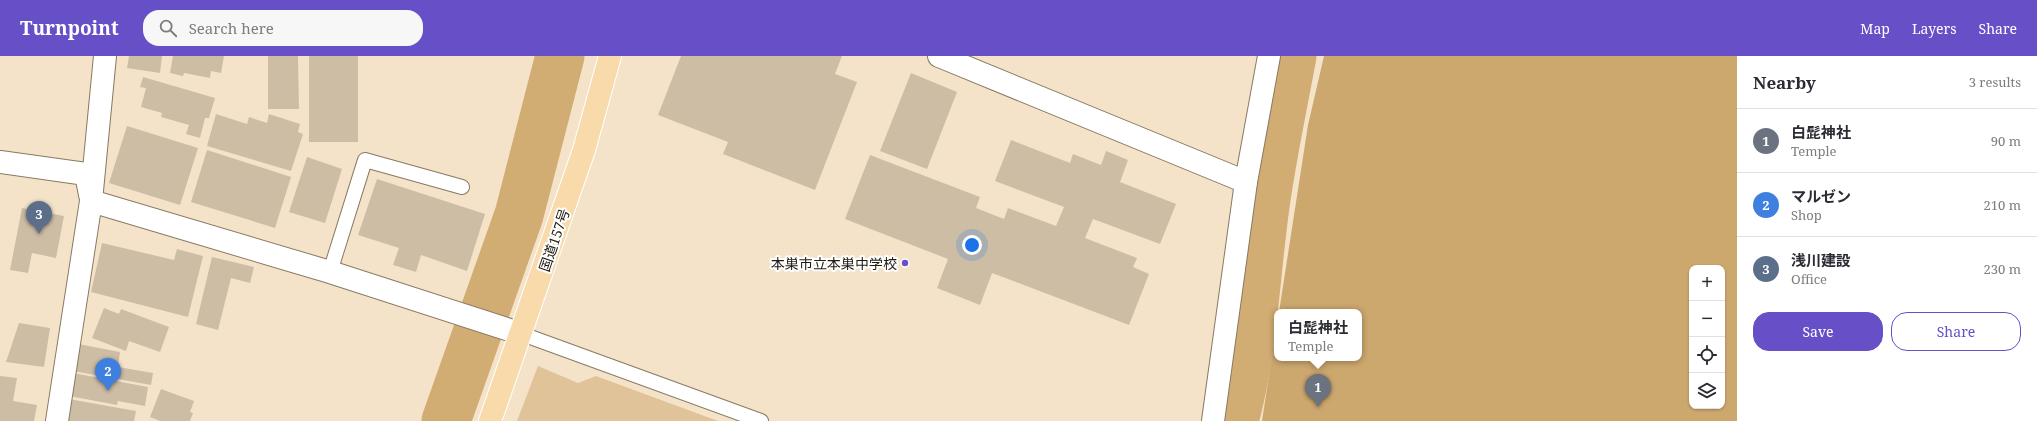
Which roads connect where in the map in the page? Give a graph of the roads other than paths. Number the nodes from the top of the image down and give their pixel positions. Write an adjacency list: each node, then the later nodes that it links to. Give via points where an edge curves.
1 (105, 56): 8 (street)
2 (610, 56): 10 (highway, 国道157号, via 584,150)
3 (939, 56): 6 (street)
4 (1269, 56): 6 (street)
5 (0, 162): 8 (street, via 86,174)
6 (1246, 182): 14 (street)
7 (462, 187): 9 (lane, via 365,160)
8 (91, 201): 9 (street); 11 (street)
9 (330, 272): 10 (street)
10 (522, 334): 12 (highway, 国道157号); 13 (lane)
11 (58, 421)
12 (490, 421)
13 (761, 421)
14 (1214, 421)

